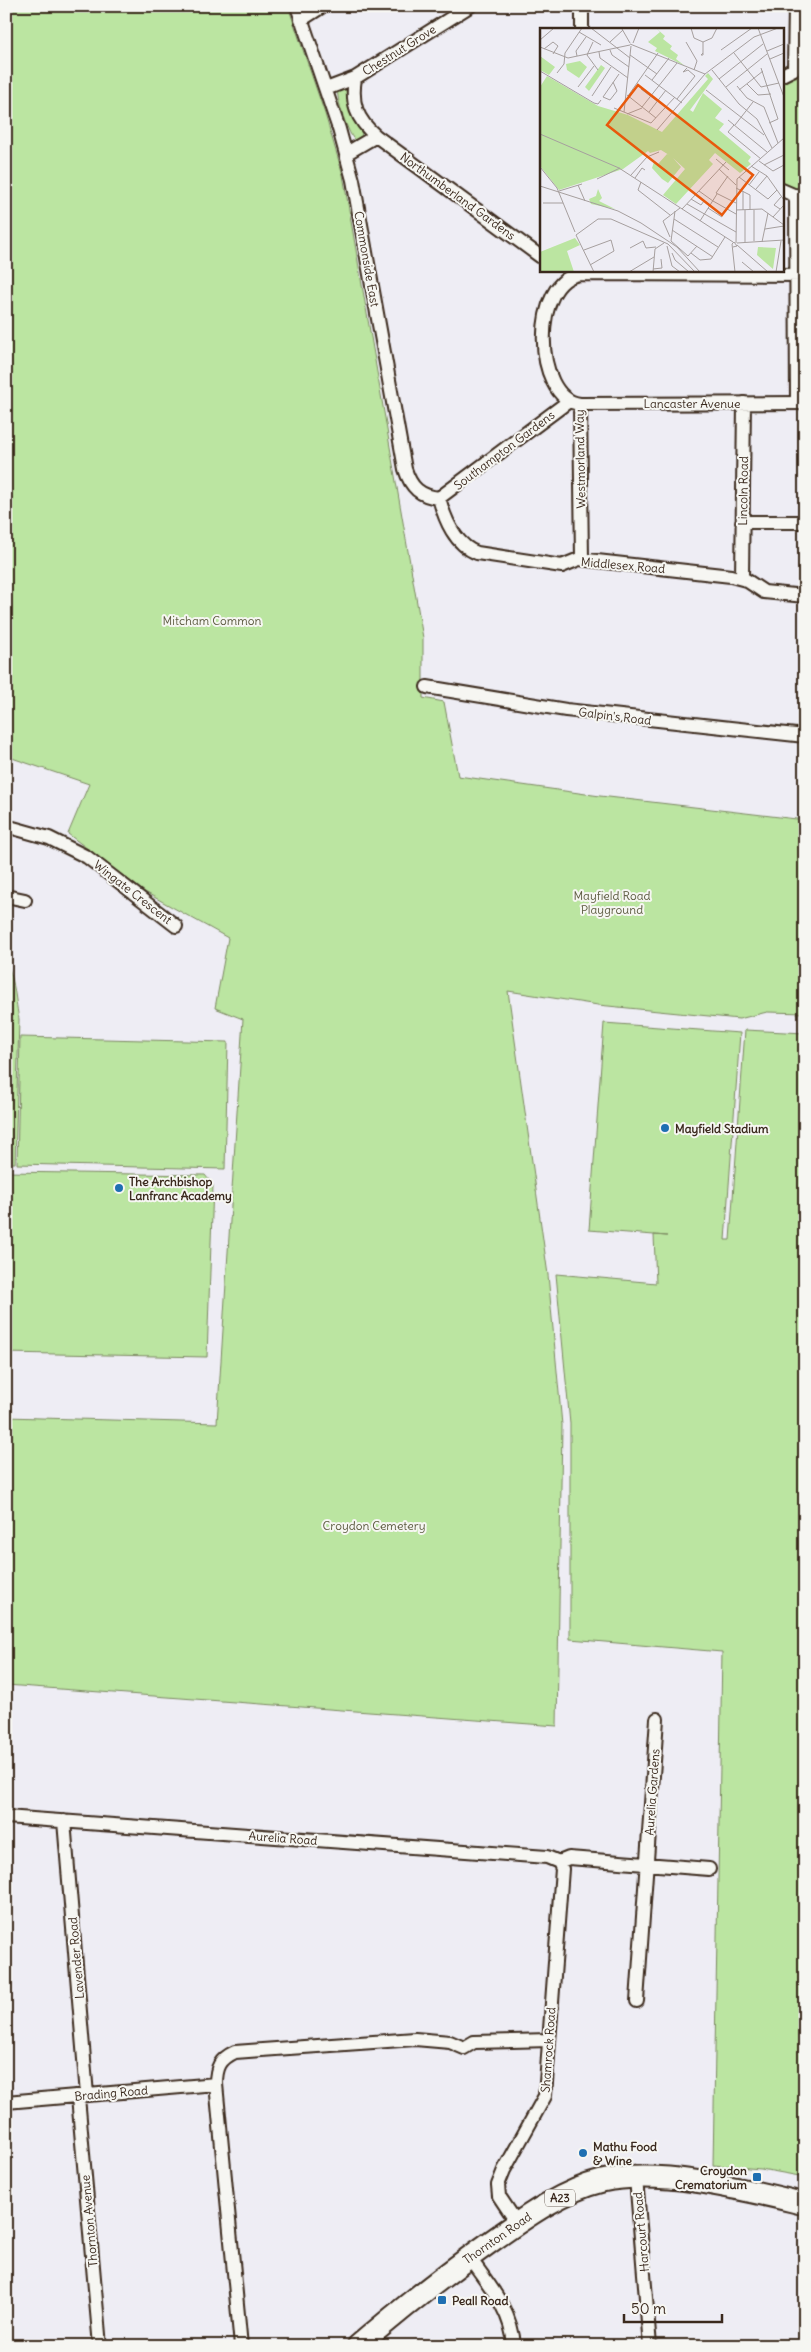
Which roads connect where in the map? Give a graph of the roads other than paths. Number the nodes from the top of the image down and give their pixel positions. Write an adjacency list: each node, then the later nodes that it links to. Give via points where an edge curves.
1 (296, 6): 6 (street, Commonside East)
2 (323, 6): 6 (street)
3 (470, 6): 10 (street, Chestnut Grove)
4 (582, 6): 7 (street)
5 (795, 6): 8 (street)
6 (301, 20): 11 (street, Commonside East)
7 (582, 28)
8 (800, 71): 9 (street)
9 (784, 75)
10 (355, 78): 11 (street, Chestnut Grove); 12 (street, Northumberland Gardens, via 354,105 359,118)
11 (326, 90): 13 (street, Commonside East)
12 (376, 136): 13 (street); 16 (street, Northumberland Gardens)
13 (347, 153): 23 (street, Commonside East, via 405,470 418,493)
14 (784, 191): 15 (street)
15 (800, 195): 19 (street)
16 (540, 256)
17 (581, 272): 18 (street, Westmorland Way); 19 (street, Westmorland Way)
18 (563, 273): 20 (street, Westmorland Way, via 548,308 544,342 551,376 559,391)
19 (800, 275): 22 (street)
20 (574, 402): 21 (street, Lancaster Avenue); 23 (street, Southampton Gardens); 26 (street, Westmorland Way)
21 (744, 403): 22 (street, Lancaster Avenue); 24 (street, Lincoln Road)
22 (801, 403)
23 (439, 498): 26 (street, Middlesex Road, via 457,538 474,551 562,566)
24 (742, 522): 25 (street); 27 (street, Lincoln Road)
25 (805, 522)
26 (582, 559): 27 (street, Middlesex Road)
27 (742, 578): 28 (street, Middlesex Road, via 764,592)
28 (805, 596)
29 (427, 687): 30 (street, Galpin's Road, via 590,713)
30 (805, 736)
31 (6, 826): 34 (street, Wingate Crescent, via 49,838 87,857)
32 (6, 896): 33 (street)
33 (25, 900)
34 (176, 926)
35 (657, 1719): 39 (street, Aurelia Gardens)
36 (6, 1817): 37 (street, Aurelia Road)
37 (64, 1822): 38 (street, Aurelia Road, via 547,1857); 44 (street, Lavender Road)
38 (559, 1862): 39 (street, via 569,1858); 42 (street, Shamrock Road, via 562,1869)
39 (647, 1864): 40 (street); 41 (street, Aurelia Gardens)
40 (709, 1869)
41 (637, 2001)
42 (549, 2040): 43 (street, via 474,2042 464,2048 450,2042 416,2039 235,2052 220,2062); 48 (street, Shamrock Road, via 543,2101 498,2185 499,2196)
43 (216, 2084): 44 (street, Brading Road); 51 (street)
44 (83, 2096): 45 (street, Brading Road); 50 (street, Thornton Avenue)
45 (6, 2102)
46 (636, 2178): 47 (highway, Thornton Road / A23, via 684,2180); 48 (highway, Thornton Road / A23, via 581,2188); 54 (street, Harcourt Road)
47 (805, 2204)
48 (517, 2223): 49 (highway, Thornton Road / A23)
49 (469, 2257): 52 (highway, Thornton Road / A23); 53 (street, via 508,2315)
50 (100, 2346)
51 (241, 2346)
52 (358, 2346)
53 (514, 2346)
54 (650, 2346)

